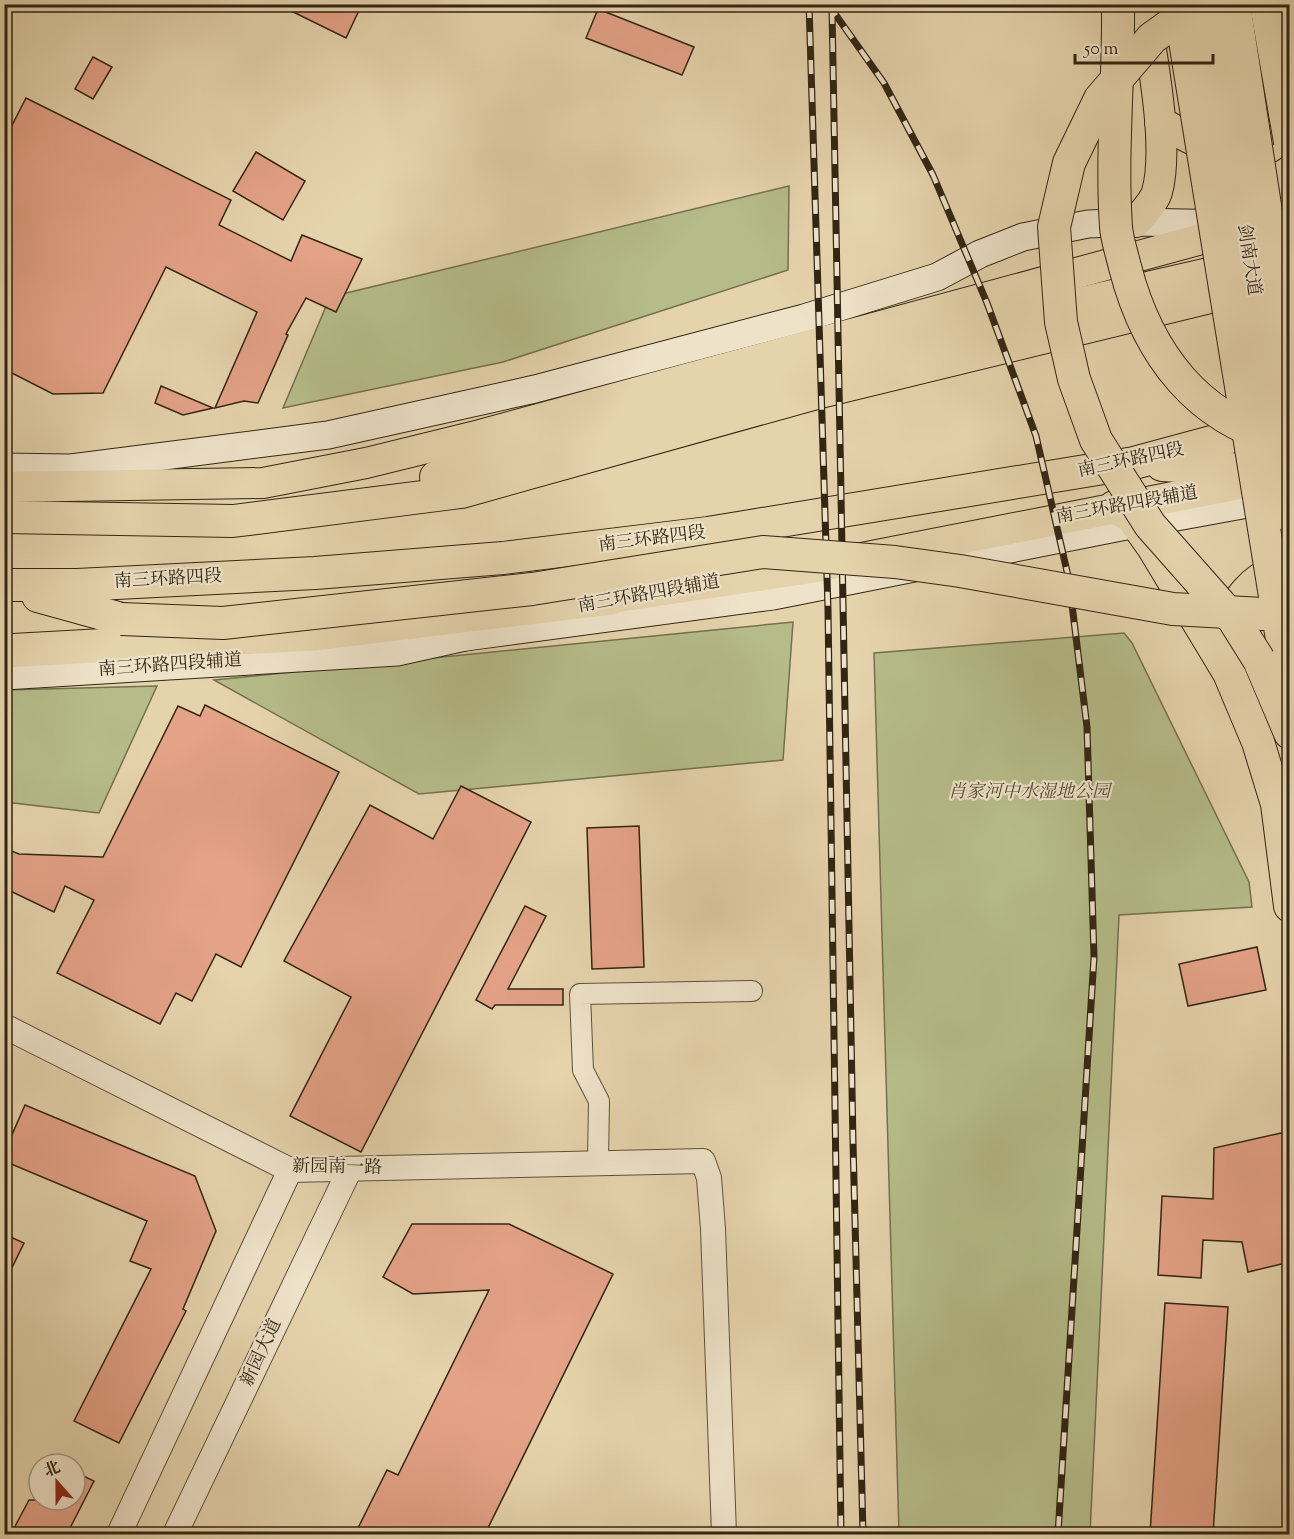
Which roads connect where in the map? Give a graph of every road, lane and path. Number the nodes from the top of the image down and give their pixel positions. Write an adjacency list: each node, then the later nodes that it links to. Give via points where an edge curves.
1 (1118, 4): 18 (highway, bridge, via 1116,230 1131,288 1149,335 1175,375 1226,417 1268,437)
2 (1144, 4): 7 (main road)
3 (1179, 4): 33 (highway, bridge)
4 (1208, 4): 26 (highway, 剑南大道, bridge); 39 (highway, bridge, via 1187,13 1152,38 1100,99 1069,163 1054,227 1061,322 1074,379 1096,440 1150,525 1234,620 1259,660)
5 (1234, 4): 15 (highway, 剑南大道, bridge)
6 (1266, 4): 9 (highway, bridge)
7 (1160, 122): 8 (main road, via 1217,152 1250,154 1270,147); 11 (main road, via 1156,194)
8 (1290, 127)
9 (1290, 142)
10 (1290, 215): 12 (main road)
11 (1136, 222): 12 (main road); 21 (main road, via 1088,224 1023,237 926,280 804,318 535,389 328,435)
12 (1257, 225): 17 (main road)
13 (1290, 259): 25 (highway, via 1261,262 847,360 579,434)
14 (1290, 277): 25 (highway, via 816,393 461,492)
15 (1290, 368)
16 (1290, 422): 19 (highway, 南三环路四段)
17 (480, 435): 21 (main road, via 319,460); 23 (main road, via 263,483)
18 (1290, 442)
19 (1134, 463): 22 (highway); 31 (highway, 南三环路四段, via 708,533 503,558)
20 (4, 467): 21 (main road)
21 (71, 468)
22 (1290, 473): 28 (main road, 南三环路四段辅道)
23 (4, 487)
24 (1290, 496): 28 (main road)
25 (339, 507): 27 (highway, via 233,521)
26 (1290, 516)
27 (4, 517)
28 (1130, 519): 32 (main road, 南三环路四段辅道); 34 (main road, via 773,596); 38 (highway, via 1131,516 1153,547 1229,673)
29 (1290, 566): 38 (highway, via 1252,583 1235,610 1230,625 1231,660)
30 (4, 587): 31 (highway, 南三环路四段)
31 (72, 595): 33 (highway, bridge, via 121,619 234,621 532,589 763,552 895,562 1173,609 1263,614)
32 (611, 598): 34 (main road, 南三环路四段辅道); 35 (highway, via 313,634)
33 (1285, 619): 37 (highway)
34 (466, 638): 36 (main road, 南三环路四段辅道, via 397,652)
35 (4, 651)
36 (4, 676)
37 (1290, 687)
38 (1240, 699): 40 (highway, via 1277,804)
39 (1290, 733)
40 (1290, 906)
41 (752, 992): 43 (street, via 580,994 583,1070 599,1101)
42 (4, 1026): 44 (street, 新园南一路)
43 (598, 1161): 45 (street, 新园南一路); 48 (street, 新园南一路, via 703,1161 709,1178)
44 (290, 1170): 45 (street, 新园南一路); 46 (street)
45 (349, 1171): 47 (street, 新园大道)
46 (119, 1534)
47 (175, 1534)
48 (724, 1534)

